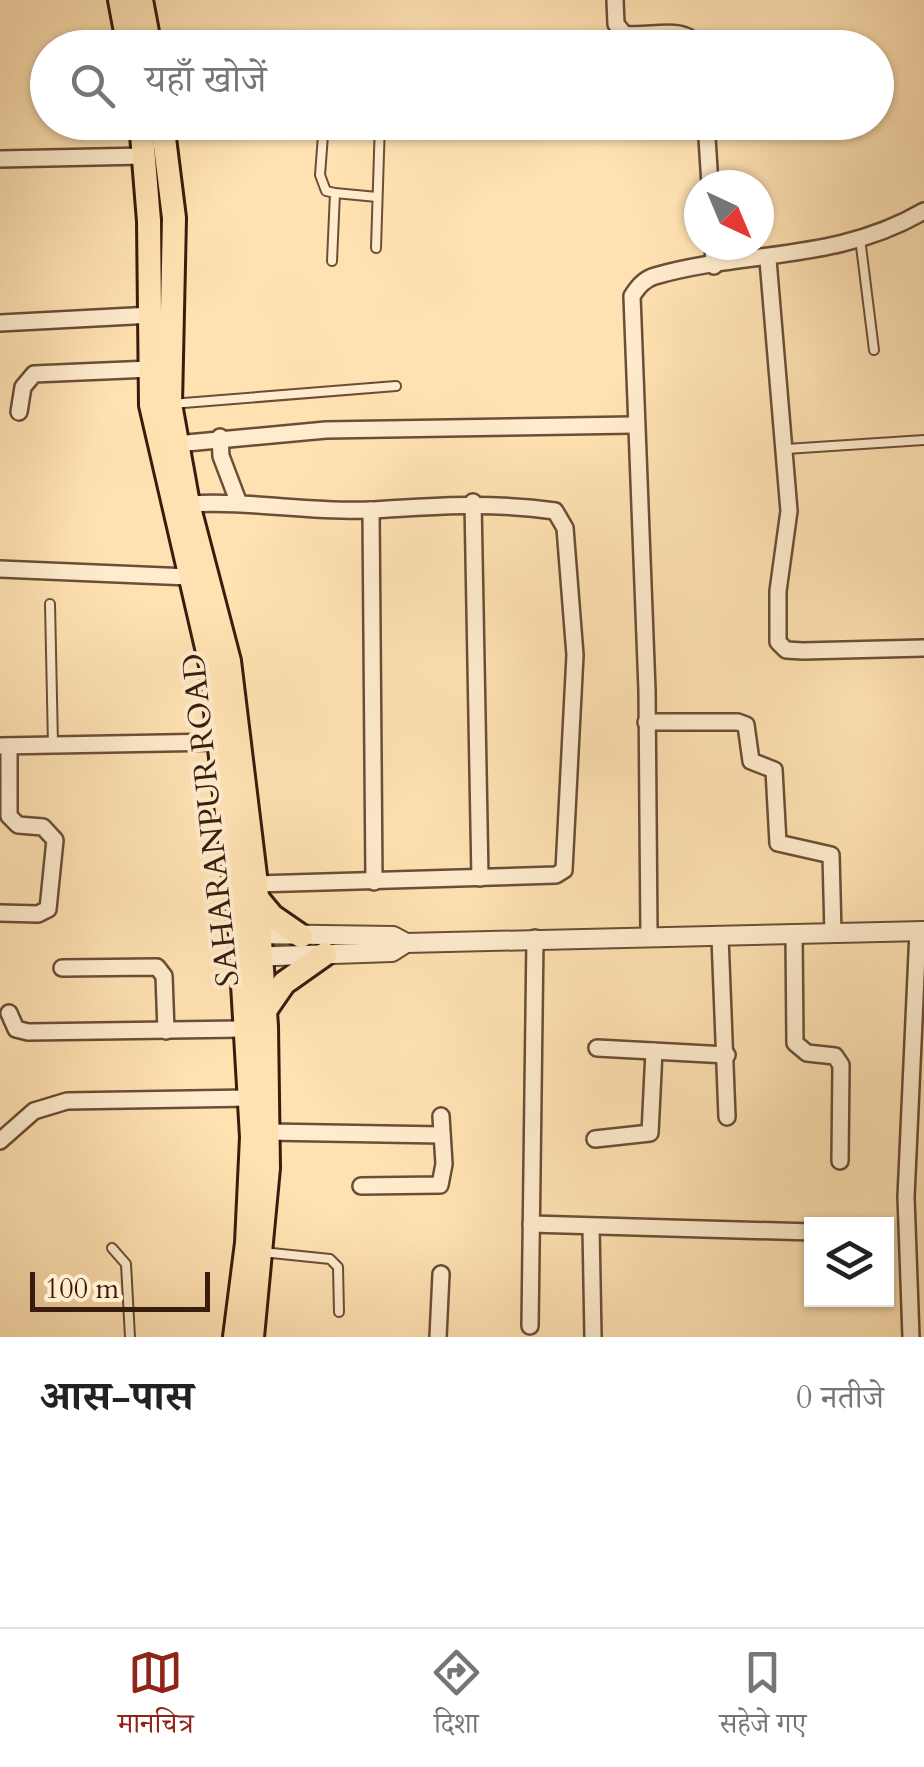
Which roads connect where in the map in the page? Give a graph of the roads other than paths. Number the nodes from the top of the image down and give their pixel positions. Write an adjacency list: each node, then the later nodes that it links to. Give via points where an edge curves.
1 (120, 0): 4 (main road)
2 (142, 0): 5 (main road)
3 (614, 0): 6 (street)
4 (135, 30)
5 (143, 30)
6 (621, 30)
7 (143, 140): 12 (main road, SAHARANPUR ROAD)
8 (164, 140): 30 (main road, SAHARANPUR ROAD, via 174,218)
9 (323, 140): 15 (lane, via 320,180)
10 (379, 140): 16 (lane)
11 (707, 140): 14 (street)
12 (144, 156): 13 (street); 25 (main road, SAHARANPUR ROAD)
13 (0, 159)
14 (709, 170)
15 (336, 193): 16 (lane); 23 (lane)
16 (376, 196): 19 (lane)
17 (924, 211): 18 (street)
18 (860, 238): 20 (street); 27 (lane)
19 (376, 248)
20 (774, 259)
21 (714, 260): 24 (street)
22 (768, 260): 24 (street); 36 (street)
23 (332, 261)
24 (714, 266): 32 (street, via 654,276 632,296)
25 (152, 315): 26 (street); 28 (main road, SAHARANPUR ROAD)
26 (0, 323)
27 (874, 350)
28 (150, 368): 31 (street, via 34,374); 42 (main road, SAHARANPUR ROAD, via 157,448)
29 (396, 386): 30 (lane)
30 (170, 404): 35 (main road, SAHARANPUR ROAD)
31 (19, 412)
32 (633, 425): 33 (street); 46 (street)
33 (220, 436): 35 (street); 37 (street, via 220,456)
34 (924, 440): 36 (lane)
35 (176, 444): 39 (main road, SAHARANPUR ROAD)
36 (786, 449): 44 (street, via 788,530 776,620 781,648)
37 (238, 501): 39 (street); 40 (street)
38 (473, 502): 40 (street); 50 (street); 50 (street, via 560,514 575,656 564,870)
39 (188, 504): 45 (main road, SAHARANPUR ROAD)
40 (372, 510): 51 (street)
41 (0, 569): 42 (street)
42 (189, 577): 45 (main road, SAHARANPUR ROAD)
43 (50, 604): 49 (lane)
44 (924, 648)
45 (220, 663): 47 (main road, SAHARANPUR ROAD); 52 (main road, SAHARANPUR ROAD)
46 (646, 722): 56 (street, via 746,726 751,762 774,770 778,843 831,855); 58 (street)
47 (219, 742): 49 (street); 62 (main road, SAHARANPUR ROAD)
48 (5, 746): 49 (street); 53 (street, via 10,816 18,825 43,827 55,840 48,909)
49 (53, 746)
50 (480, 878): 51 (street)
51 (374, 882): 52 (street)
52 (256, 891): 57 (main road, via 284,927); 62 (main road, SAHARANPUR ROAD)
53 (0, 913)
54 (921, 931): 56 (street); 88 (street, via 906,1197)
55 (794, 934): 56 (street); 59 (street); 79 (street, via 795,1042 806,1053 835,1056 841,1065)
56 (832, 934)
57 (301, 936): 61 (street, via 393,936); 62 (street)
58 (650, 936): 59 (street); 60 (street)
59 (720, 937): 71 (street)
60 (535, 938): 61 (street); 81 (street)
61 (406, 942): 63 (street, via 392,952)
62 (250, 946): 63 (street); 65 (main road, SAHARANPUR ROAD); 67 (main road, SAHARANPUR ROAD)
63 (325, 954): 65 (main road, via 284,983)
64 (62, 968): 68 (street, via 157,967 164,976)
65 (264, 1012): 75 (main road, SAHARANPUR ROAD)
66 (9, 1013): 68 (street, via 21,1032)
67 (242, 1029): 68 (street); 72 (main road, SAHARANPUR ROAD)
68 (166, 1031)
69 (597, 1048): 70 (street)
70 (654, 1051): 71 (street); 78 (street, via 650,1134)
71 (728, 1055): 74 (street)
72 (250, 1098): 76 (street, via 67,1101 34,1111); 91 (main road, SAHARANPUR ROAD, via 247,1244)
73 (441, 1116): 77 (street)
74 (727, 1117)
75 (268, 1132): 77 (street); 85 (main road, SAHARANPUR ROAD)
76 (2, 1135)
77 (442, 1135): 80 (street, via 440,1185)
78 (594, 1139)
79 (840, 1161)
80 (361, 1186)
81 (531, 1224): 82 (street); 89 (street)
82 (591, 1227): 83 (street); 94 (street)
83 (804, 1232)
84 (112, 1248): 90 (lane, via 126,1264)
85 (262, 1252): 87 (lane, via 330,1259 338,1267); 92 (main road, SAHARANPUR ROAD)
86 (441, 1274): 93 (street)
87 (338, 1312)
88 (917, 1317): 95 (street)
89 (530, 1326)
90 (130, 1337)
91 (235, 1337)
92 (252, 1337)
93 (438, 1337)
94 (592, 1337)
95 (911, 1337)

